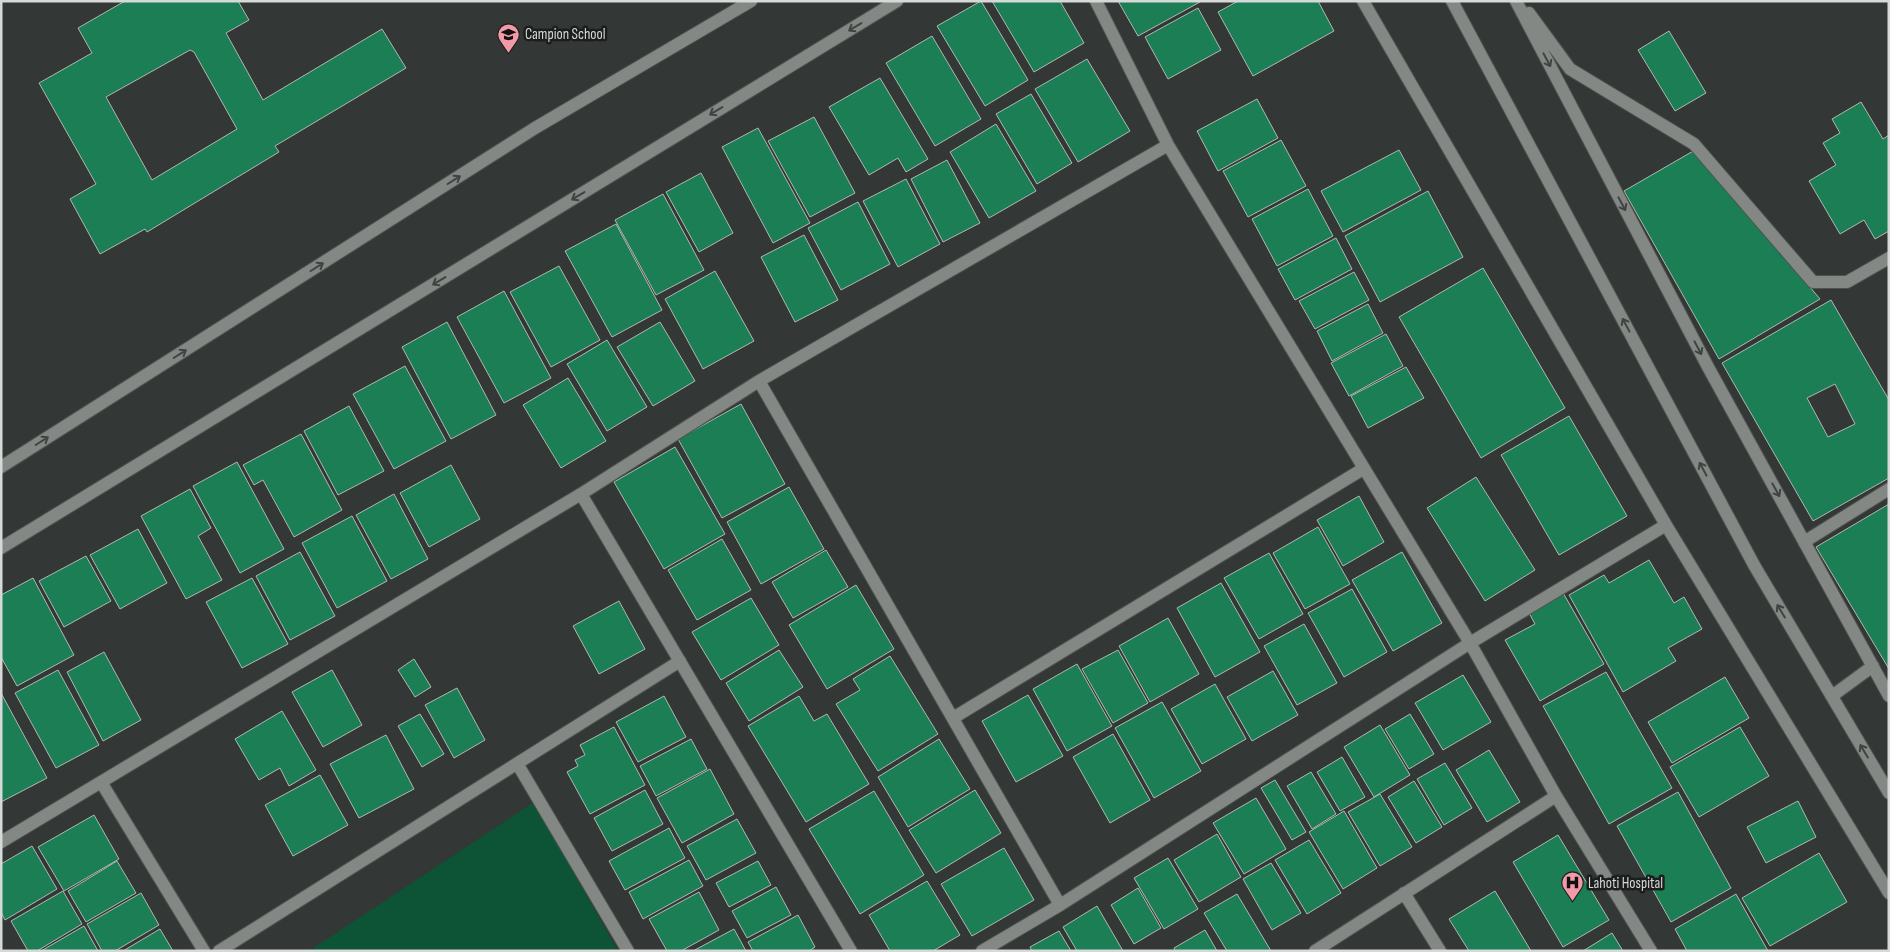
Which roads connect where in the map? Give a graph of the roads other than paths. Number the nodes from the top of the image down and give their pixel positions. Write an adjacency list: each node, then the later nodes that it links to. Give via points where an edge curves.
1 (751, 1): 11 (street, one-way to 1, via 535,128)
2 (897, 1): 17 (street, one-way to 17)
3 (1096, 1): 8 (street)
4 (1364, 1): 15 (street)
5 (1452, 1): 21 (street, one-way to 5, via 1754,565)
6 (1516, 1): 16 (street, one-way to 16, via 1708,367)
7 (1520, 1): 9 (street, via 1570,69 1694,144 1812,282 1847,282)
8 (1168, 145): 10 (street); 12 (street)
9 (1889, 258)
10 (759, 381): 14 (street); 23 (street)
11 (1, 467)
12 (1364, 469): 18 (street); 23 (street)
13 (1889, 489): 16 (street)
14 (581, 494): 19 (street); 25 (street)
15 (1666, 525): 18 (street); 30 (street)
16 (1804, 542): 20 (street)
17 (1, 548)
18 (1470, 644): 27 (street); 31 (street)
19 (680, 661): 24 (street); 35 (street)
20 (1873, 666): 21 (street); 22 (street)
21 (1832, 696): 26 (street, one-way to 21)
22 (1889, 696)
23 (953, 718): 31 (street)
24 (518, 765): 33 (street); 34 (street)
25 (101, 782): 28 (street); 32 (street)
26 (1889, 792)
27 (1556, 796): 29 (street); 39 (street)
28 (1, 842)
29 (1404, 893): 37 (street); 38 (street)
30 (1889, 893)
31 (1060, 905): 36 (street)
32 (204, 951)
33 (219, 951)
34 (628, 951)
35 (851, 951)
36 (982, 951)
37 (1315, 951)
38 (1440, 951)
39 (1651, 951)

